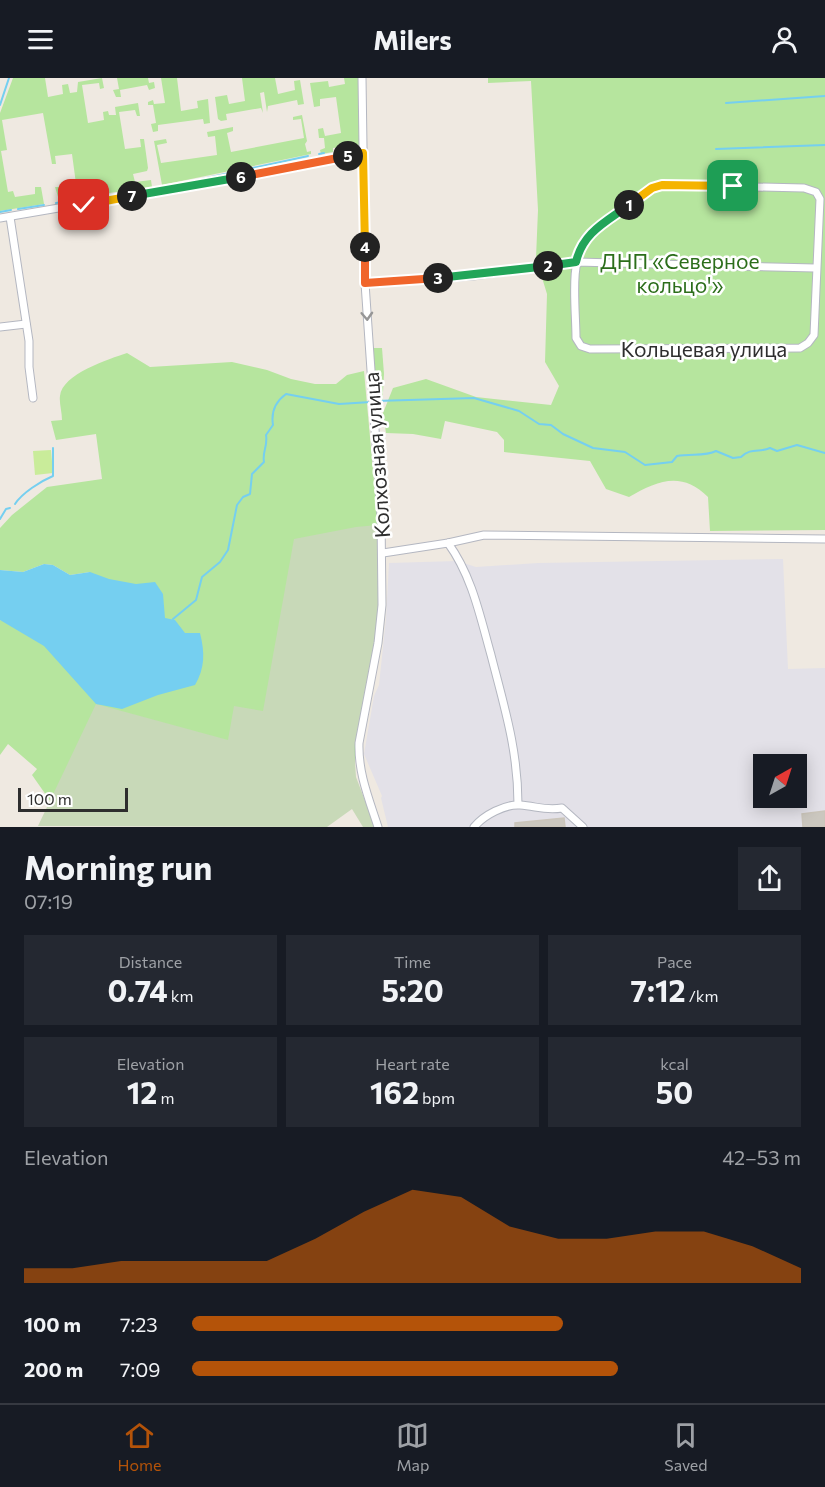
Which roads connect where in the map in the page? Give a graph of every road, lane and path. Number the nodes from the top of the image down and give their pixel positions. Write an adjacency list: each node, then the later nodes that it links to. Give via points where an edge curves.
1 (362, 78): 2 (street, Колхозная улица)
2 (363, 153): 3 (street); 7 (street, Колхозная улица)
3 (10, 217): 4 (street); 8 (street)
4 (0, 218)
5 (576, 262): 6 (street); 6 (street, Кольцевая улица, via 579,246 586,237 652,188 804,188 816,192 820,199); 6 (street, Кольцевая улица, via 576,338 590,349 800,348 814,335); 7 (street, via 473,276)
6 (815, 268)
7 (365, 283): 13 (street, Колхозная улица, one-way to 13)
8 (26, 324): 9 (street); 10 (street)
9 (0, 327)
10 (33, 398)
11 (825, 539): 12 (street, via 484,535)
12 (448, 543): 13 (street); 14 (street, via 461,561 478,609 510,728 518,770)
13 (382, 553): 15 (street, Колхозная улица, via 378,643 359,743 361,775)
14 (518, 804): 16 (street, via 495,811); 17 (street, via 547,810 562,808)
15 (378, 827)
16 (474, 827)
17 (583, 827)

